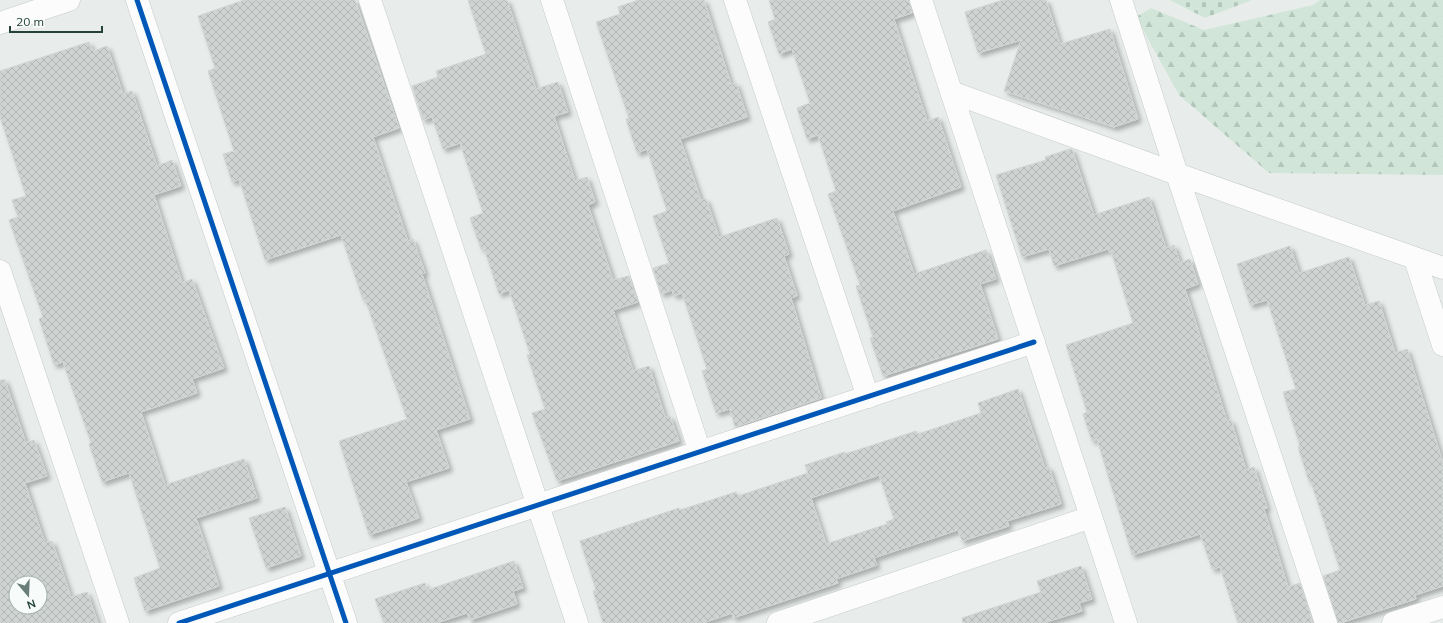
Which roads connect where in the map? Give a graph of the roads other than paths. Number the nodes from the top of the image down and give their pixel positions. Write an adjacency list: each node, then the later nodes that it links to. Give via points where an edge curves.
1 (69, 0): 8 (street)
2 (137, 0): 20 (street)
3 (370, 0): 18 (street)
4 (552, 0): 17 (street)
5 (735, 0): 16 (street)
6 (921, 0): 9 (street)
7 (1120, 0): 10 (street)
8 (0, 23)
9 (951, 92): 10 (street); 14 (street)
10 (1177, 174): 11 (street); 28 (street)
11 (1415, 259): 12 (street); 15 (street)
12 (1443, 268)
13 (0, 271): 22 (street)
14 (1034, 342): 16 (street); 19 (street)
15 (1443, 345)
16 (868, 396): 17 (street)
17 (700, 452): 18 (street)
18 (538, 505): 20 (street); 25 (street)
19 (1091, 517): 26 (street); 27 (street)
20 (329, 574): 23 (street); 24 (street)
21 (1443, 607): 29 (street)
22 (118, 623)
23 (178, 623)
24 (346, 623)
25 (578, 623)
26 (778, 623)
27 (1126, 623)
28 (1326, 623)
29 (1393, 623)

